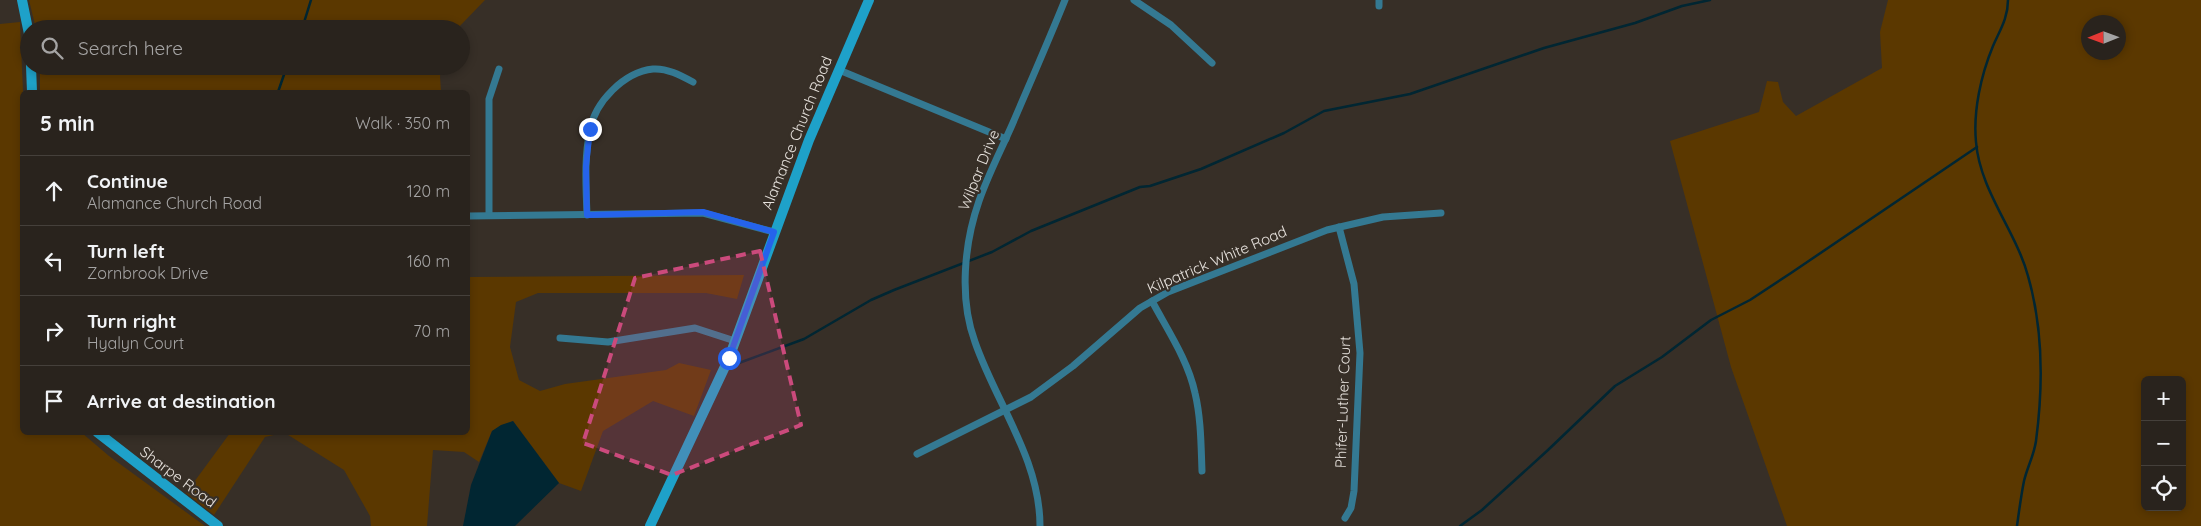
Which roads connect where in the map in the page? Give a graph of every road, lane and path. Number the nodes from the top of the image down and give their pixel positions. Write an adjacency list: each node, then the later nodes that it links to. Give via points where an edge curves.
1 (22, 0): 5 (main road)
2 (869, 0): 8 (main road, Alamance Church Road)
3 (1065, 0): 12 (street, Wilpar Drive)
4 (1134, 0): 6 (street, via 1171,25)
5 (26, 20)
6 (1212, 62)
7 (499, 68): 16 (street, via 489,99)
8 (839, 70): 12 (street); 18 (main road, Alamance Church Road)
9 (31, 75): 11 (main road)
10 (693, 82): 14 (street, via 672,71 637,72 607,97 590,129 586,166)
11 (32, 90)
12 (1006, 139): 22 (street, Wilpar Drive, via 974,215 966,277 972,334 995,394)
13 (1441, 213): 17 (street, Kilpatrick White Road, via 1383,217)
14 (587, 215): 16 (street); 18 (street, via 703,212)
15 (470, 216): 16 (street)
16 (489, 216)
17 (1339, 227): 19 (street, Kilpatrick White Road, via 1235,265); 26 (street, Phifer-Luther Court, via 1354,284 1360,353 1354,491 1351,508)
18 (774, 232): 21 (main road, Alamance Church Road)
19 (1152, 301): 22 (street, Kilpatrick White Road, via 1053,382); 25 (street, via 1182,355 1195,391)
20 (560, 338): 21 (street, via 608,342 695,328)
21 (736, 342): 28 (main road, Alamance Church Road)
22 (1005, 410): 24 (street, Kilpatrick White Road); 29 (street, Wilpar Drive, via 1029,464)
23 (101, 435): 27 (main road, Sharpe Road)
24 (917, 454)
25 (1202, 471)
26 (1345, 518)
27 (218, 526)
28 (650, 526)
29 (1040, 526)

